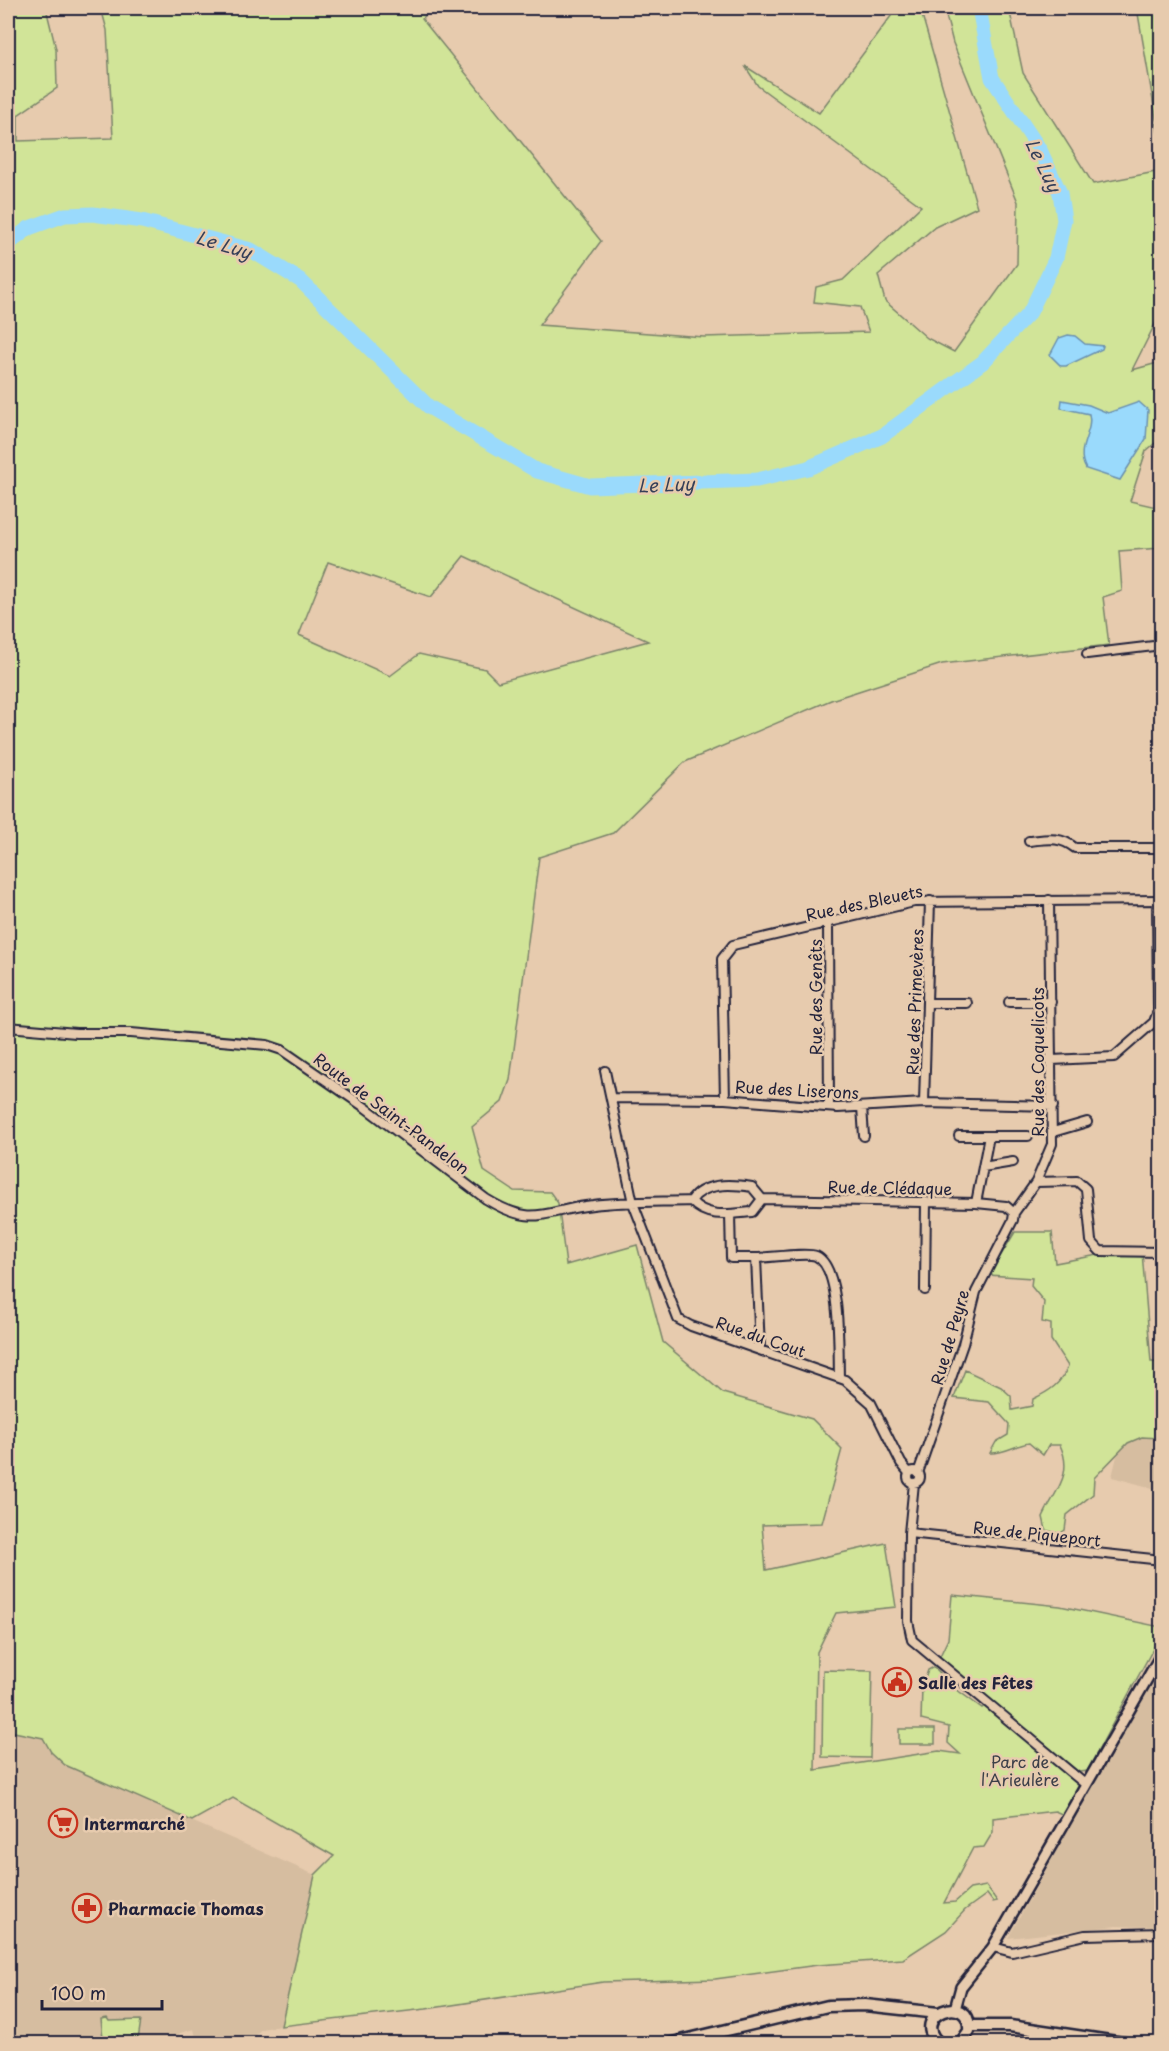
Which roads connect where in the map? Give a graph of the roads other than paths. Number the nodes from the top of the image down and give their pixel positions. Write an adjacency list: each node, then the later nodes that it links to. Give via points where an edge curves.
1 (1161, 645): 2 (street)
2 (1087, 654)
3 (1029, 841): 4 (street, via 1057,838 1075,848)
4 (1161, 848)
5 (1049, 900): 6 (street, Rue des Bleuets); 7 (street, Rue des Bleuets); 10 (street, Rue des Coquelicots)
6 (1159, 900): 14 (street, via 1158,1011 1154,1022 1114,1057)
7 (930, 901): 8 (street, Rue des Bleuets); 11 (street, Rue des Primevères)
8 (828, 923): 17 (street, Rue des Bleuets, via 733,945 723,954); 20 (street, Rue des Genêts)
9 (1009, 1002): 10 (street)
10 (1051, 1002): 14 (street, Rue des Coquelicots)
11 (927, 1003): 12 (street); 18 (street, Rue des Primevères)
12 (967, 1003)
13 (8, 1027): 34 (street, Route de Saint-Pandelon, via 267,1045 282,1050 358,1101 486,1199 512,1212 537,1217 592,1205)
14 (1052, 1060): 19 (street, Rue des Coquelicots)
15 (605, 1071): 16 (street, Rue du Cout)
16 (611, 1098): 17 (street, Rue des Liserons); 34 (street, Rue du Cout)
17 (725, 1099): 20 (street, Rue des Liserons)
18 (924, 1103): 19 (street, Rue des Liserons); 21 (street, Rue des Liserons)
19 (1053, 1106): 23 (street, Rue des Coquelicots)
20 (829, 1107): 21 (street, Rue des Liserons)
21 (862, 1107): 24 (street)
22 (1087, 1122): 23 (street)
23 (1053, 1132): 30 (street, Rue des Coquelicots)
24 (864, 1136)
25 (959, 1136): 26 (street)
26 (989, 1136): 27 (street); 29 (street)
27 (1028, 1136)
28 (1013, 1162): 29 (street)
29 (983, 1167): 35 (street)
30 (1036, 1182): 36 (street, Rue des Coquelicots); 38 (street, via 1077,1181 1086,1189 1091,1241 1100,1251)
31 (762, 1199): 32 (street, Rue de Clédaque, via 752,1186 745,1185 705,1187); 33 (street, Rue de Clédaque); 37 (street, Rue de Clédaque, via 752,1212)
32 (691, 1201): 34 (street, Rue de Clédaque); 37 (street, Rue de Clédaque, via 703,1212)
33 (926, 1202): 35 (street, Rue de Clédaque); 40 (street)
34 (633, 1203): 41 (street, Rue du Cout, via 678,1319)
35 (976, 1203): 36 (street, Rue de Clédaque, via 1006,1206)
36 (1014, 1213): 44 (street, Rue de Peyre, via 976,1292 963,1344)
37 (730, 1214): 39 (street, via 731,1258)
38 (1161, 1252)
39 (756, 1258): 41 (street); 42 (street, via 811,1256 820,1260 835,1284)
40 (925, 1290)
41 (760, 1349): 42 (street, Rue du Cout)
42 (839, 1376): 43 (street, Rue du Cout, via 871,1403)
43 (909, 1473): 44 (street); 45 (street, via 908,1480)
44 (918, 1473): 45 (street, Rue de Peyre, via 920,1478)
45 (914, 1483): 46 (street, Rue de Peyre)
46 (909, 1533): 47 (street, Rue de Piqueport); 49 (street, Rue de Peyre, via 912,1640)
47 (1161, 1560)
48 (1161, 1653): 49 (street)
49 (1085, 1784): 51 (street)
50 (1161, 1933): 51 (street, via 1085,1935 1012,1952)
51 (995, 1943): 53 (street, via 961,1987)
52 (889, 2007): 54 (main road); 55 (main road); 57 (main road, via 815,2008)
53 (955, 2009): 54 (main road); 56 (main road, via 964,2015)
54 (938, 2013): 55 (main road)
55 (931, 2024): 58 (main road, via 932,2035)
56 (969, 2026): 59 (main road); 60 (main road, via 1010,2026)
57 (668, 2043)
58 (939, 2043)
59 (960, 2043)
60 (1130, 2043)

